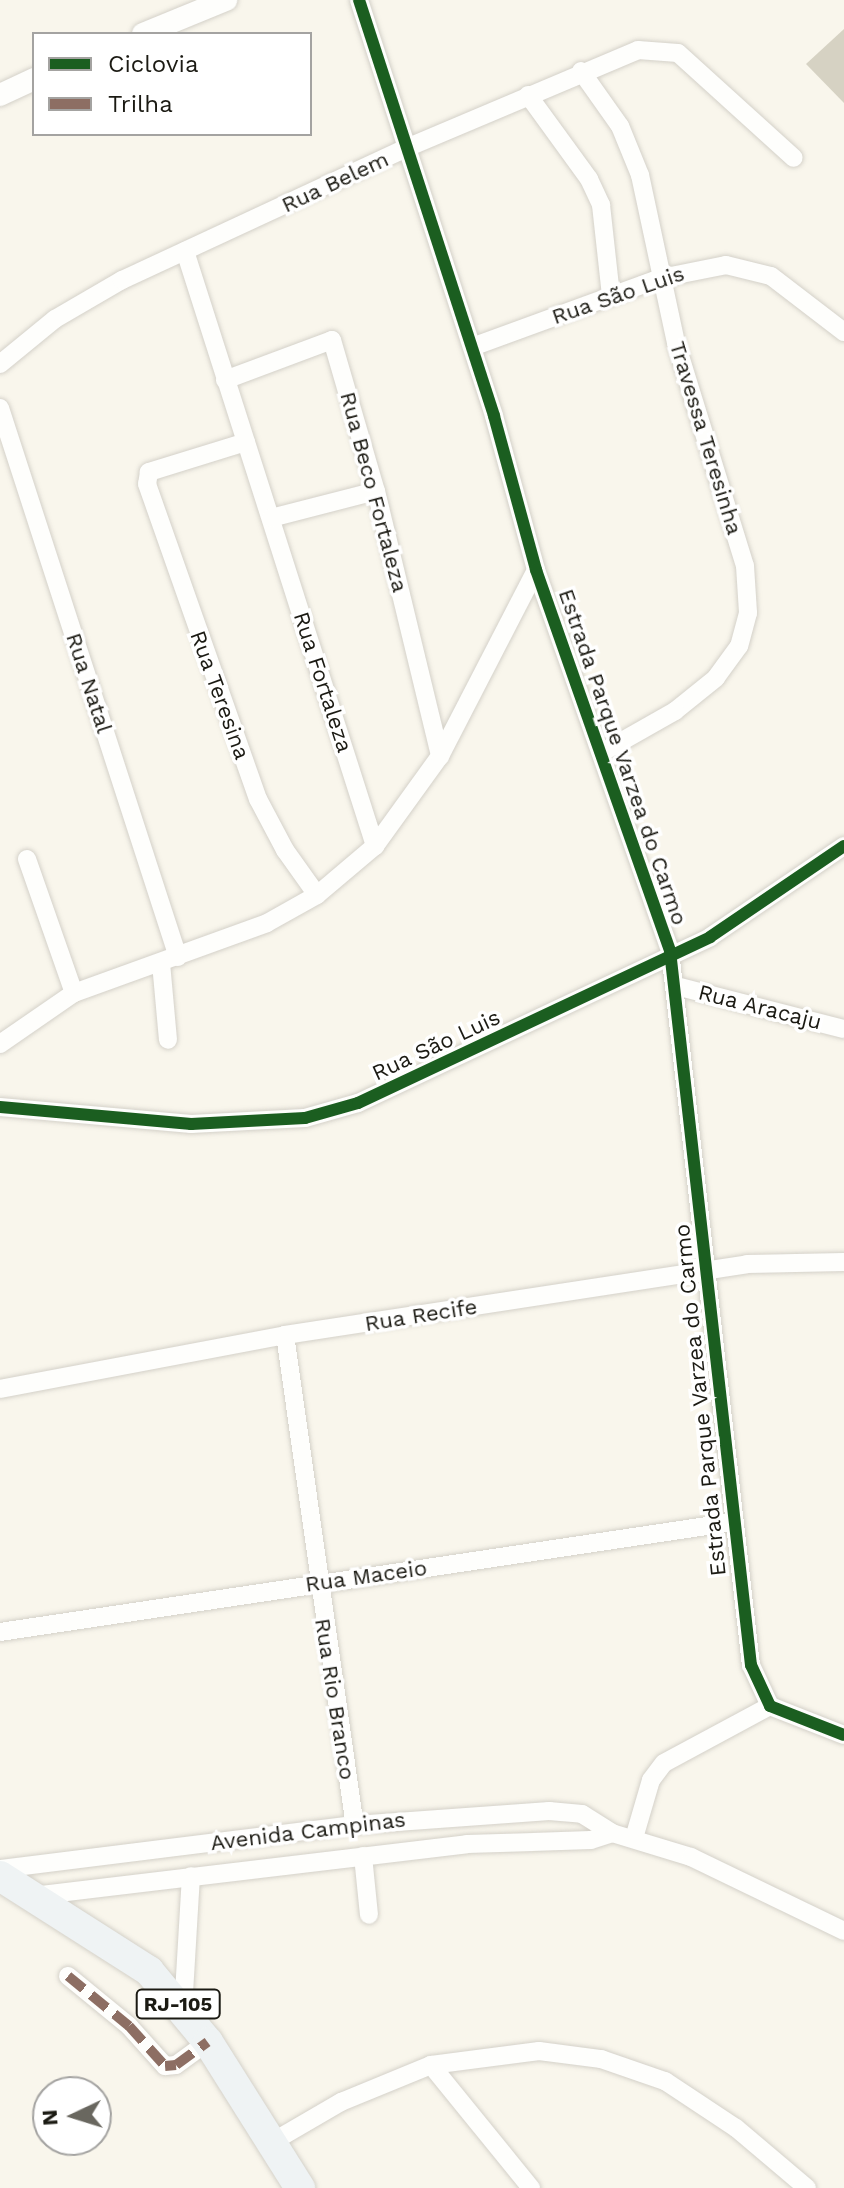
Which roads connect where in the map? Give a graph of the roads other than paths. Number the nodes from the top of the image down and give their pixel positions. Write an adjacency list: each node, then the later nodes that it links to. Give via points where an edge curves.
1 (226, 0): 3 (street)
2 (359, 0): 8 (street, Estrada Parque Varzea do Carmo)
3 (148, 32)
4 (581, 71): 7 (street, Rua Belem); 9 (street, Rua Belem, via 638,50 678,53); 11 (street, Travessa Teresinha, via 620,126 640,175)
5 (32, 80): 6 (street)
6 (0, 95)
7 (528, 95): 8 (street, Rua Belem); 12 (street, via 601,205)
8 (404, 149): 10 (street, Rua Belem); 14 (street, Estrada Parque Varzea do Carmo)
9 (794, 158)
10 (185, 251): 15 (street, Rua Belem, via 55,319); 16 (street, Rua Fortaleza)
11 (661, 278): 12 (street, Rua São Luis); 13 (street, Rua São Luis, via 726,265 752,269 771,276); 22 (street, Travessa Teresinha, via 745,566 748,613 739,646 716,678 675,711)
12 (611, 296): 14 (street, Rua São Luis)
13 (844, 332)
14 (472, 347): 21 (street, Estrada Parque Varzea do Carmo)
15 (0, 364)
16 (225, 380): 18 (street, Rua Fortaleza); 19 (street, Rua Beco Fortaleza, via 332,340)
17 (0, 408): 29 (street, Rua Natal)
18 (246, 442): 20 (street, Rua Fortaleza); 27 (street, Rua Teresina, via 149,472 147,484 258,799)
19 (376, 491): 20 (street); 23 (street, Rua Beco Fortaleza)
20 (271, 518): 24 (street, Rua Fortaleza)
21 (536, 570): 22 (street, Estrada Parque Varzea do Carmo); 23 (street)
22 (601, 753): 28 (street, Estrada Parque Varzea do Carmo)
23 (440, 756): 24 (street)
24 (375, 846): 27 (street)
25 (844, 846): 28 (street, Rua São Luis, via 743,918)
26 (27, 859): 31 (street)
27 (317, 895): 29 (street, via 267,923)
28 (670, 951): 30 (street, Estrada Parque Varzea do Carmo); 35 (street, Rua São Luis, via 483,1048 358,1103 305,1118 191,1124)
29 (169, 960): 31 (street); 33 (street, Rua Natal)
30 (676, 986): 32 (street, Rua Aracaju); 37 (street, Estrada Parque Varzea do Carmo)
31 (74, 993): 34 (street)
32 (844, 1029)
33 (168, 1040)
34 (0, 1044)
35 (0, 1107)
36 (844, 1262): 37 (street, Rua Recife, via 789,1261)
37 (705, 1272): 38 (street, Rua Recife); 40 (street, Estrada Parque Varzea do Carmo)
38 (285, 1335): 39 (street, Rua Recife); 41 (street, Rua Rio Branco)
39 (0, 1389)
40 (733, 1522): 41 (street, Rua Maceio); 43 (street, Estrada Parque Varzea do Carmo, via 751,1665)
41 (316, 1583): 42 (street, Rua Maceio); 45 (street, Rua Rio Branco)
42 (0, 1632)
43 (770, 1706): 44 (street); 47 (street, via 664,1763 651,1780)
44 (844, 1735)
45 (355, 1825): 46 (street, Avenida Campinas, via 549,1811 582,1814); 49 (street, Avenida Campinas)
46 (612, 1833): 47 (street, Avenida Campinas); 48 (street, Avenida Campinas, via 591,1840 467,1844)
47 (634, 1838): 54 (street, Avenida Campinas, via 691,1857)
48 (363, 1856): 51 (street, Avenida Campinas); 53 (street)
49 (0, 1869)
50 (0, 1876): 52 (main road, RJ-105)
51 (191, 1876): 52 (street, Avenida Campinas); 56 (street)
52 (33, 1896): 56 (main road, RJ-105, via 149,1971)
53 (369, 1915)
54 (844, 1931)
55 (68, 1976): 57 (street, via 129,2026 165,2066 176,2065)
56 (183, 2010): 57 (main road, RJ-105)
57 (208, 2042): 59 (main road, RJ-105)
58 (431, 2065): 59 (street, via 341,2102); 61 (street); 62 (street, via 539,2051 601,2059 665,2081 736,2128)
59 (274, 2141): 60 (main road, RJ-105)
60 (293, 2186)
61 (531, 2188)
62 (807, 2188)

